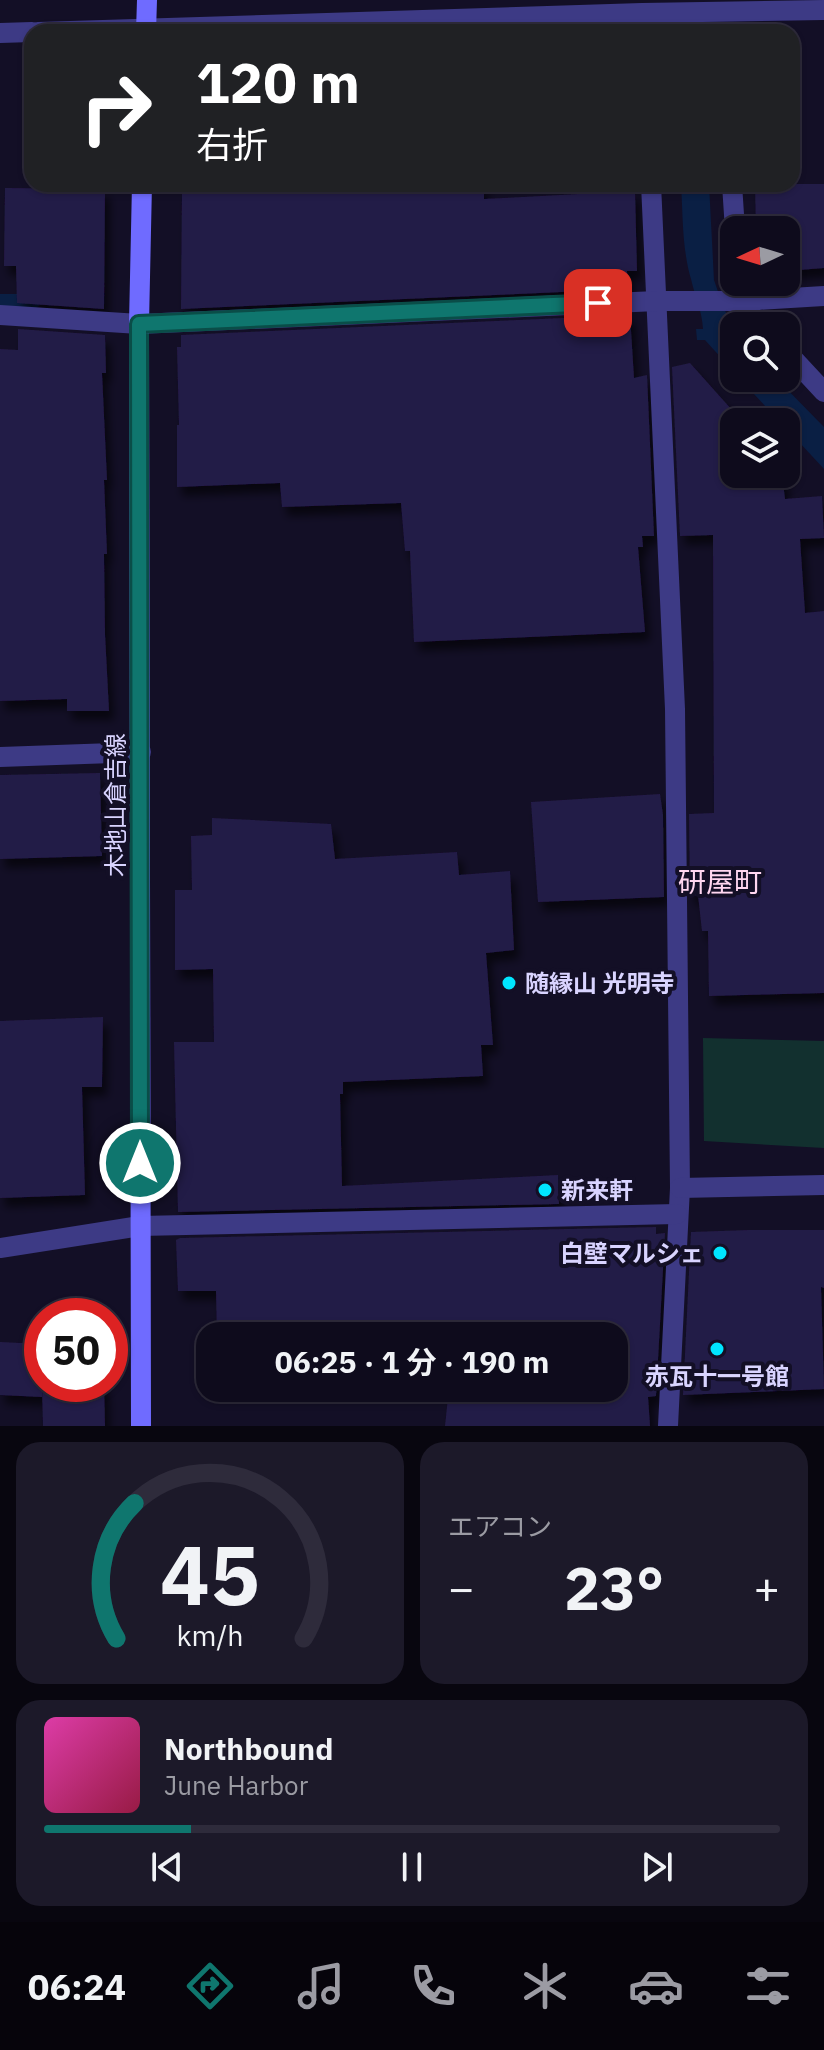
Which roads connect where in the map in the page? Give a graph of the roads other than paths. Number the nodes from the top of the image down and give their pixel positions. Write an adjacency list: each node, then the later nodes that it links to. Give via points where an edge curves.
1 (147, 0): 5 (main road)
2 (824, 10): 4 (street)
3 (642, 15): 4 (street); 6 (street)
4 (723, 15)
5 (146, 24)
6 (363, 24)
7 (24, 32): 8 (street)
8 (0, 33)
9 (142, 192): 18 (main road, 木地山倉吉線)
10 (651, 192): 16 (street)
11 (733, 192): 12 (street)
12 (734, 216)
13 (720, 294): 16 (street)
14 (800, 295): 15 (street)
15 (824, 296)
16 (657, 301): 18 (street); 24 (street, via 675,709)
17 (0, 315): 18 (street)
18 (139, 324): 21 (main road, 木地山倉吉線)
19 (800, 366): 20 (street)
20 (824, 392)
21 (141, 752): 22 (street); 26 (main road, 木地山倉吉線)
22 (0, 757)
23 (824, 1185): 24 (street)
24 (680, 1188): 25 (street)
25 (677, 1214): 26 (street); 29 (street)
26 (140, 1226): 27 (street); 28 (main road, 木地山倉吉線)
27 (0, 1248)
28 (141, 1426)
29 (668, 1426)

